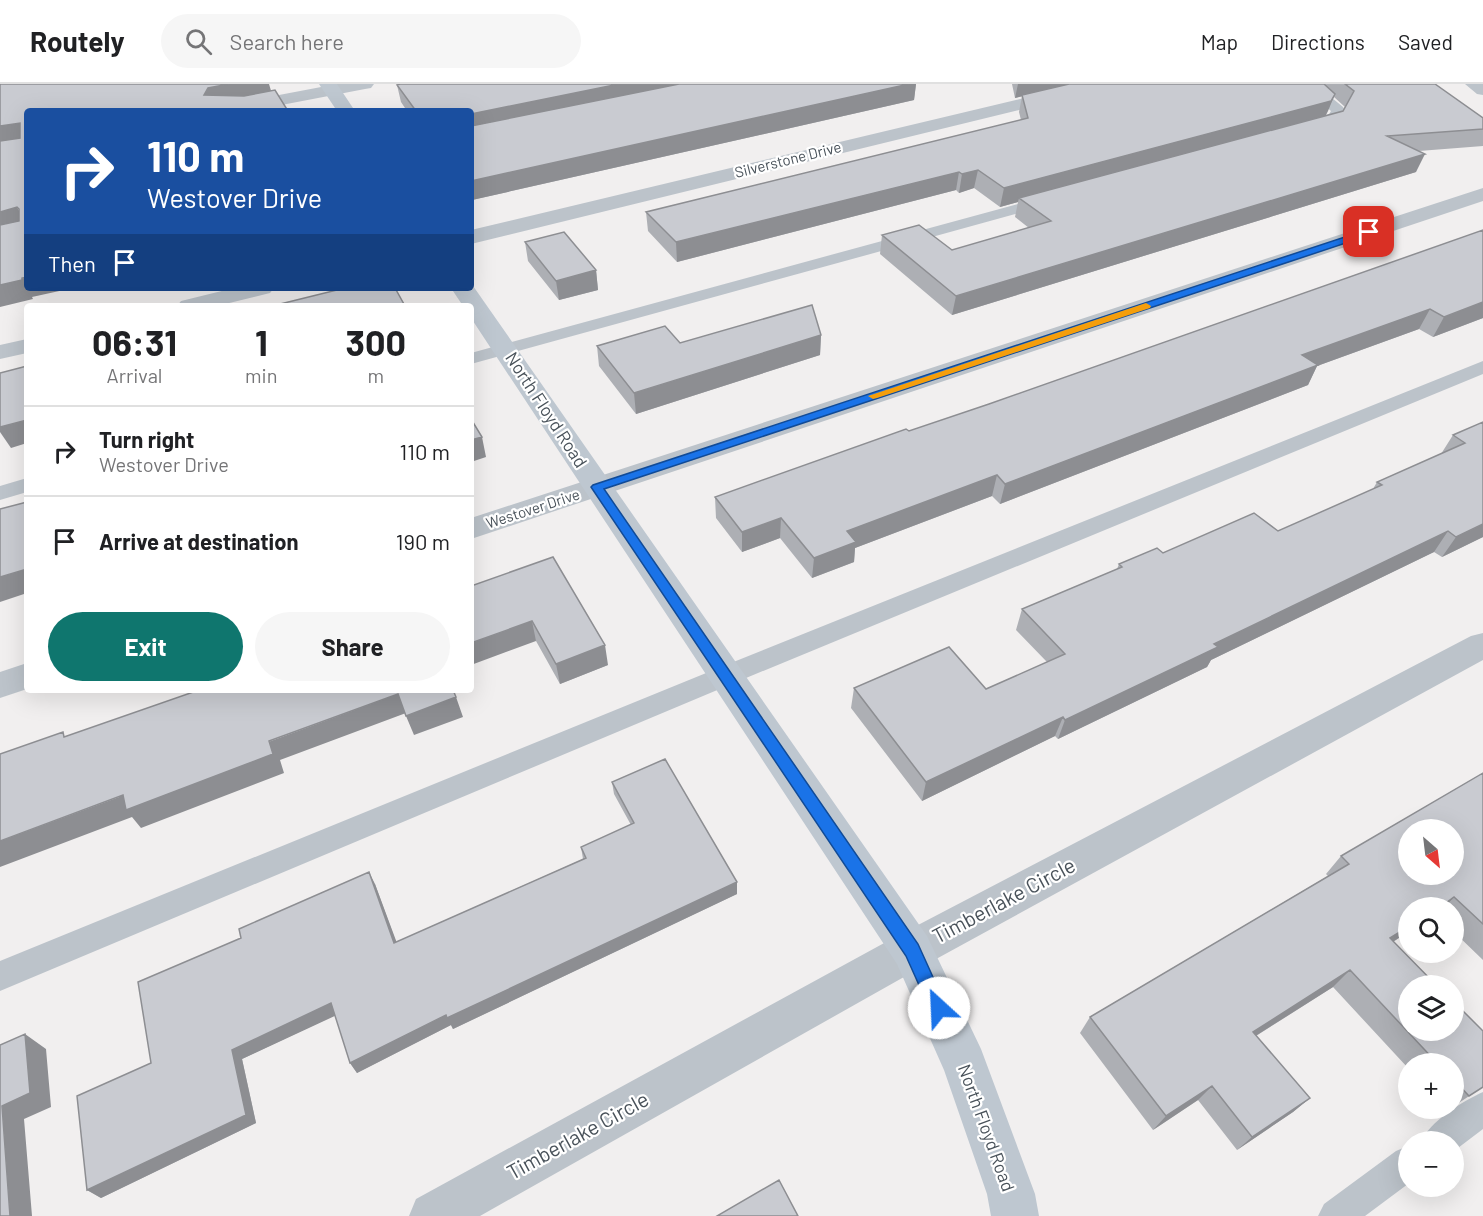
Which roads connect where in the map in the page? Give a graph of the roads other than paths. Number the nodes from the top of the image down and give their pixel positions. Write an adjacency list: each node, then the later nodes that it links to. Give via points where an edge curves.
1 (365, 84): 5 (street)
2 (1105, 84): 12 (street, Silverstone Drive)
3 (1307, 84): 9 (lane, via 1338,110 1330,124)
4 (1474, 84): 6 (street)
5 (330, 87): 7 (street); 8 (street)
6 (1483, 90)
7 (235, 108)
8 (344, 108)
9 (1295, 133)
10 (1483, 195): 22 (street, Westover Drive)
11 (1066, 196): 17 (lane)
12 (474, 236)
13 (250, 291): 14 (street)
14 (201, 303)
15 (474, 304): 17 (street, North Floyd Road)
16 (24, 347): 18 (street)
17 (506, 349): 19 (lane); 22 (street, North Floyd Road)
18 (0, 352)
19 (474, 358)
20 (1483, 367): 26 (lane)
21 (24, 486): 23 (lane)
22 (597, 487): 24 (street, Westover Drive); 26 (street, North Floyd Road)
23 (0, 493)
24 (474, 528)
25 (1483, 645): 29 (street, Timberlake Circle)
26 (725, 676): 29 (street, North Floyd Road); 30 (lane)
27 (24, 677): 28 (street)
28 (0, 685)
29 (912, 950): 34 (street, Timberlake Circle); 35 (street, North Floyd Road, via 965,1065 1011,1194)
30 (0, 976)
31 (1483, 1109): 32 (lane)
32 (1453, 1131)
33 (1398, 1170): 36 (lane)
34 (433, 1216)
35 (1015, 1216)
36 (1336, 1216)

